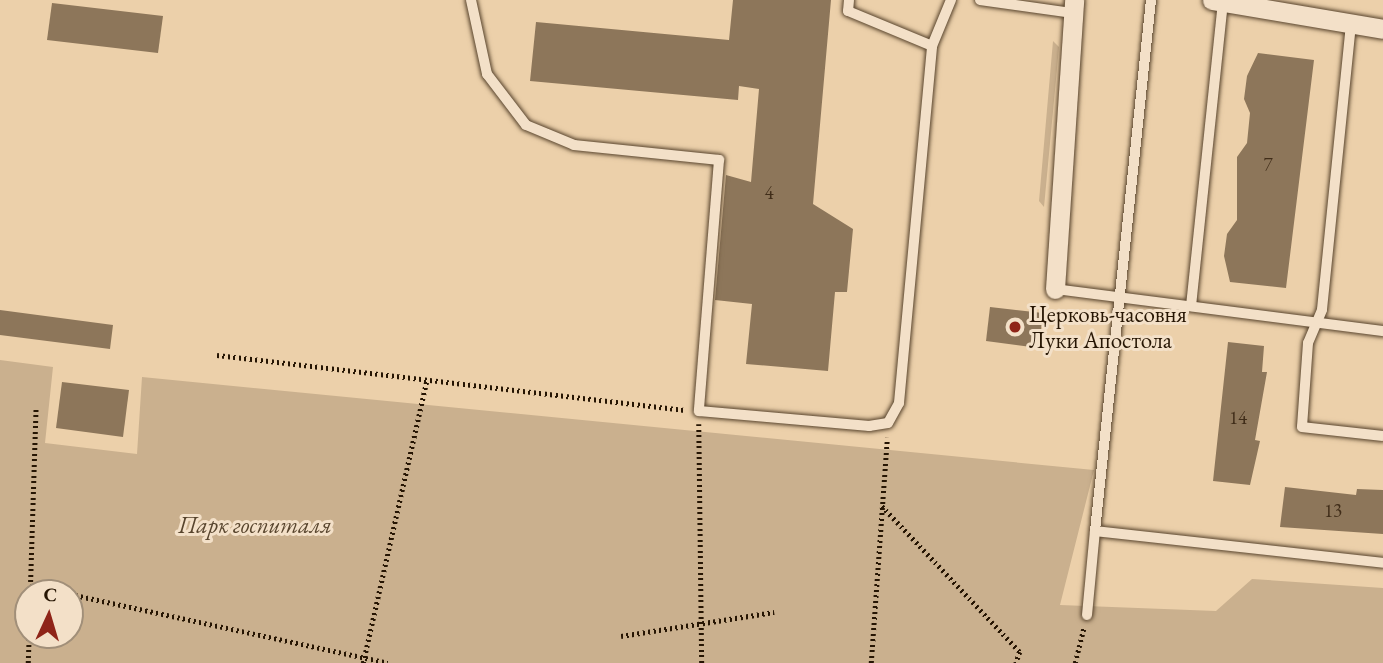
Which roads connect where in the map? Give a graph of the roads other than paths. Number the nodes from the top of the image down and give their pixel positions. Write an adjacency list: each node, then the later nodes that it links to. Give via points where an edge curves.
1 (471, 0): 10 (lane, via 487,74 526,125 574,145 719,160 699,411 888,423 899,403)
2 (849, 0): 10 (lane, via 849,11)
3 (950, 0): 10 (lane)
4 (980, 0): 7 (lane)
5 (1151, 0): 12 (lane)
6 (1217, 1): 8 (street); 13 (lane)
7 (1074, 7): 11 (street)
8 (1351, 24): 9 (street); 14 (lane)
9 (1383, 29)
10 (932, 46)
11 (1055, 289): 12 (lane)
12 (1119, 297): 13 (lane); 17 (lane)
13 (1191, 306): 14 (lane)
14 (1317, 323): 15 (lane); 16 (lane, via 1308,343 1302,427)
15 (1383, 331)
16 (1383, 436)
17 (1095, 531): 18 (lane); 19 (lane)
18 (1383, 562)
19 (1087, 615)

